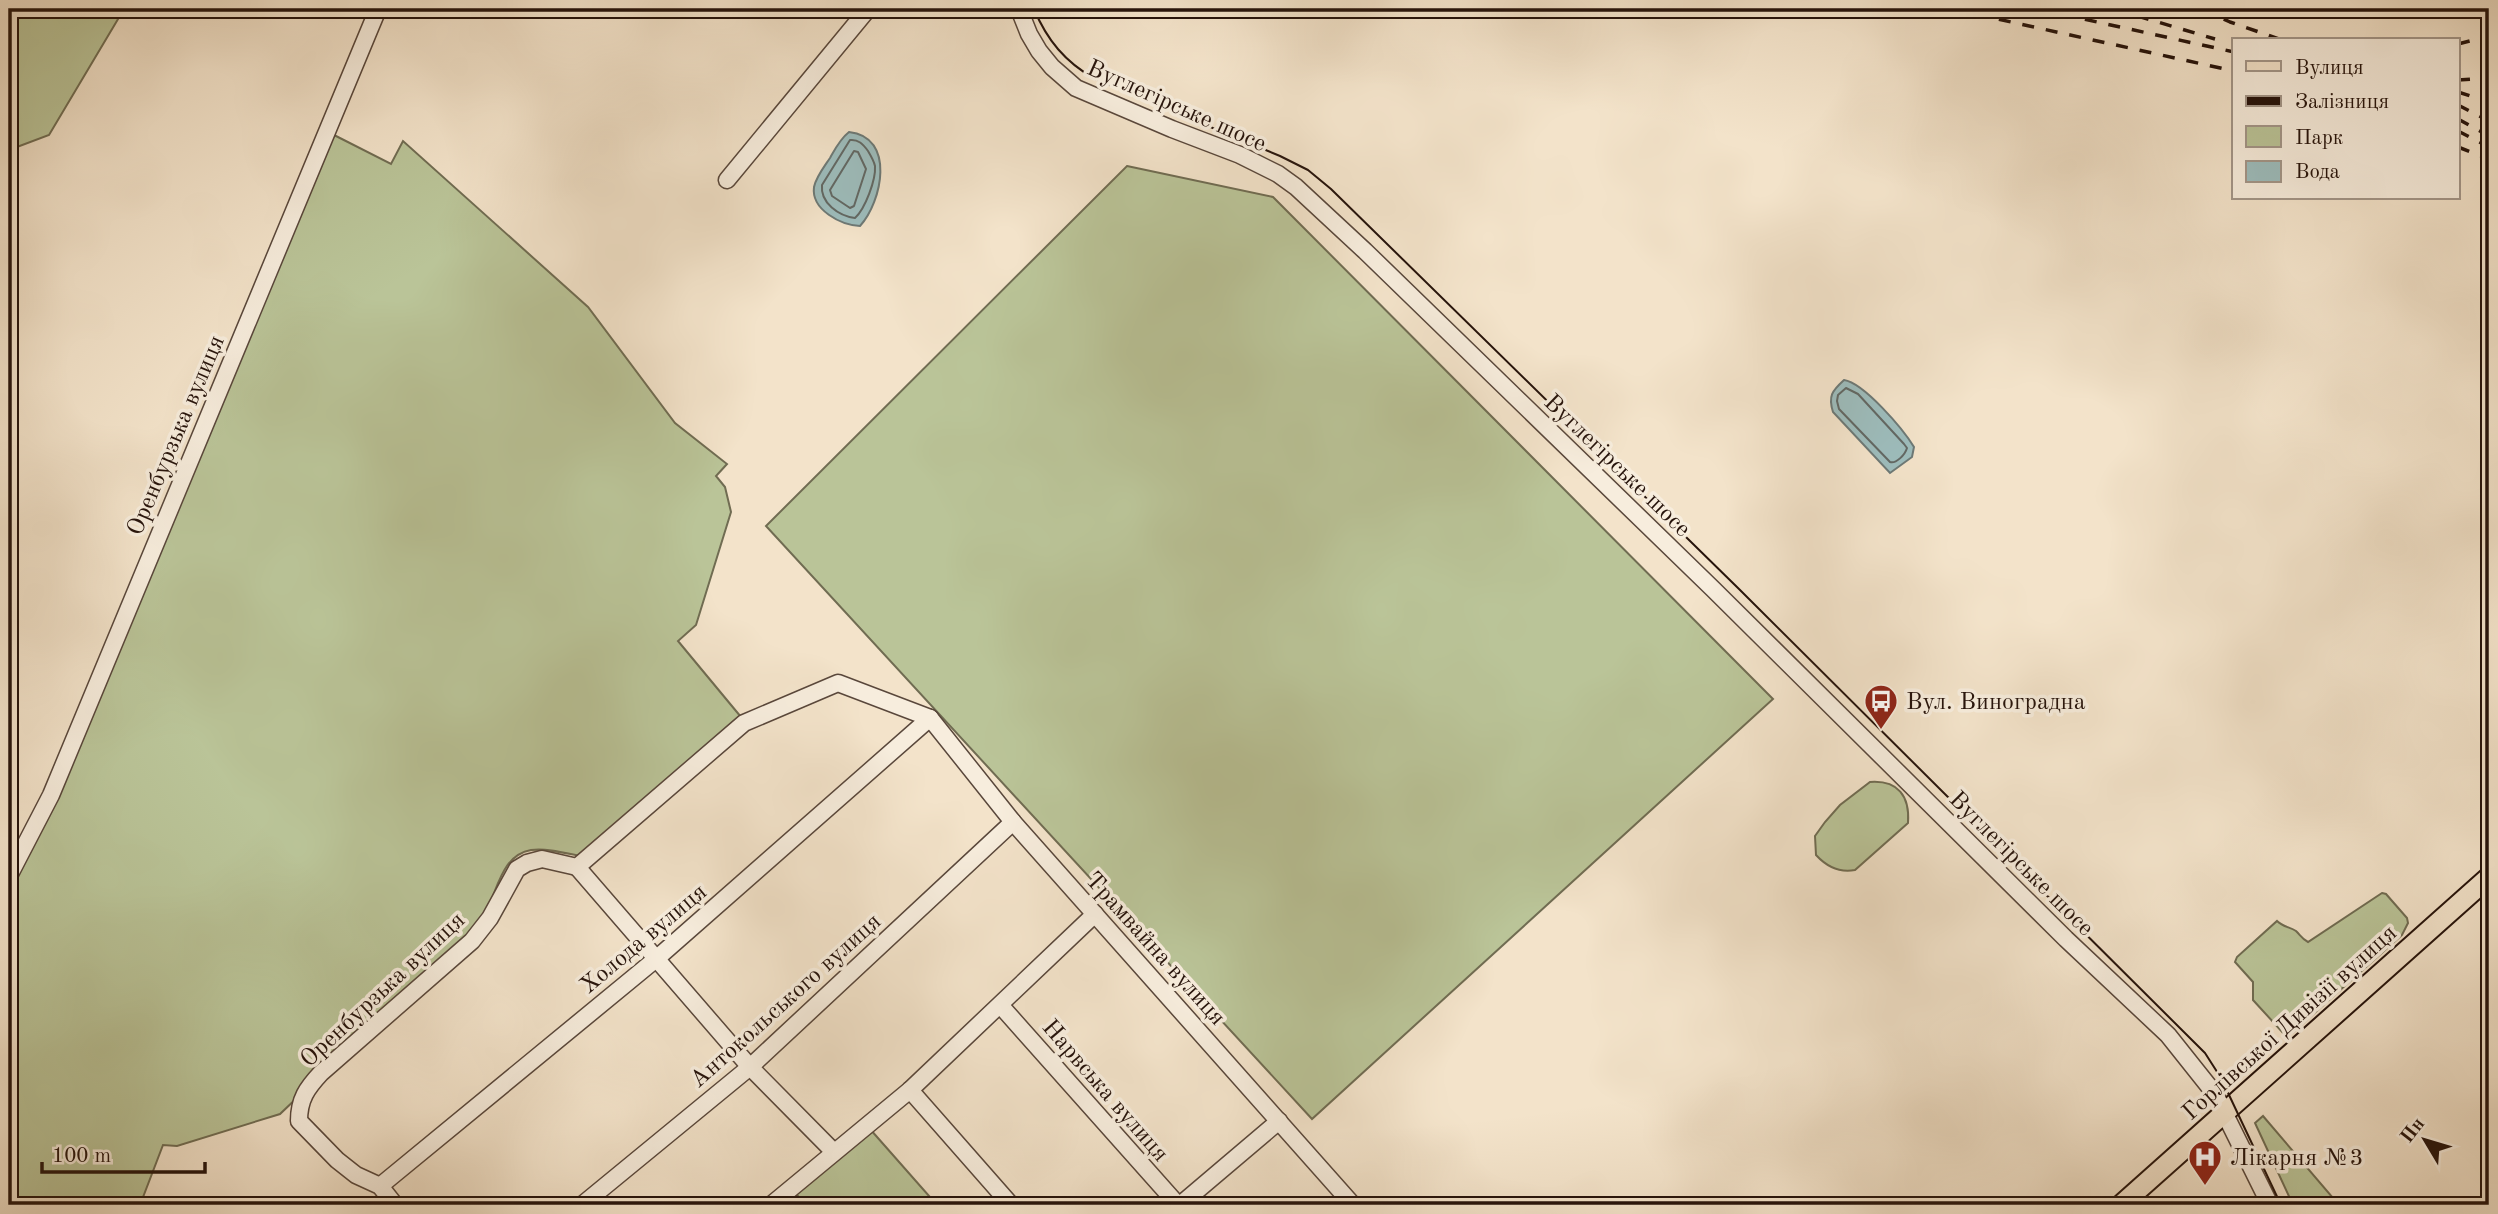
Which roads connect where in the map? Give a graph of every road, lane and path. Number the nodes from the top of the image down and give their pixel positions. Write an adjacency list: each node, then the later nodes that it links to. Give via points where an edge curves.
1 (378, 9): 8 (street, Оренбурзька вулиця, via 51,795)
2 (868, 9): 4 (street)
3 (1018, 9): 15 (street, Вуглегірське шосе, via 1039,51 1076,88 1240,155 1278,174 1317,205 2168,1035 2204,1077)
4 (727, 180)
5 (930, 718): 6 (street, Трамвайна вулиця); 7 (street, via 838,683 744,723); 11 (street, Холода вулиця)
6 (1013, 822): 10 (street, Трамвайна вулиця); 13 (street, Антокольського вулиця)
7 (577, 867): 11 (street); 18 (street, Оренбурзька вулиця, via 542,859 517,869 472,941 307,1088 300,1101 299,1121 337,1160)
8 (9, 876)
9 (2489, 877): 15 (main road, Горлівської Дивізії вулиця)
10 (1095, 914): 12 (street); 16 (street, Трамвайна вулиця)
11 (656, 959): 13 (street); 18 (street, Холода вулиця)
12 (1001, 1006): 14 (street); 23 (street, Нарвська вулиця)
13 (750, 1067): 17 (street); 20 (street, Антокольського вулиця)
14 (911, 1090): 17 (street); 22 (street)
15 (2224, 1112): 25 (main road, Горлівської Дивізії вулиця); 26 (street, Вуглегірське шосе)
16 (1279, 1121): 23 (street); 24 (street, Трамвайна вулиця)
17 (834, 1152): 21 (street)
18 (380, 1186): 19 (street)
19 (395, 1205)
20 (582, 1205)
21 (771, 1205)
22 (1012, 1205)
23 (1179, 1205)
24 (1353, 1205)
25 (2121, 1205)
26 (2270, 1205)

